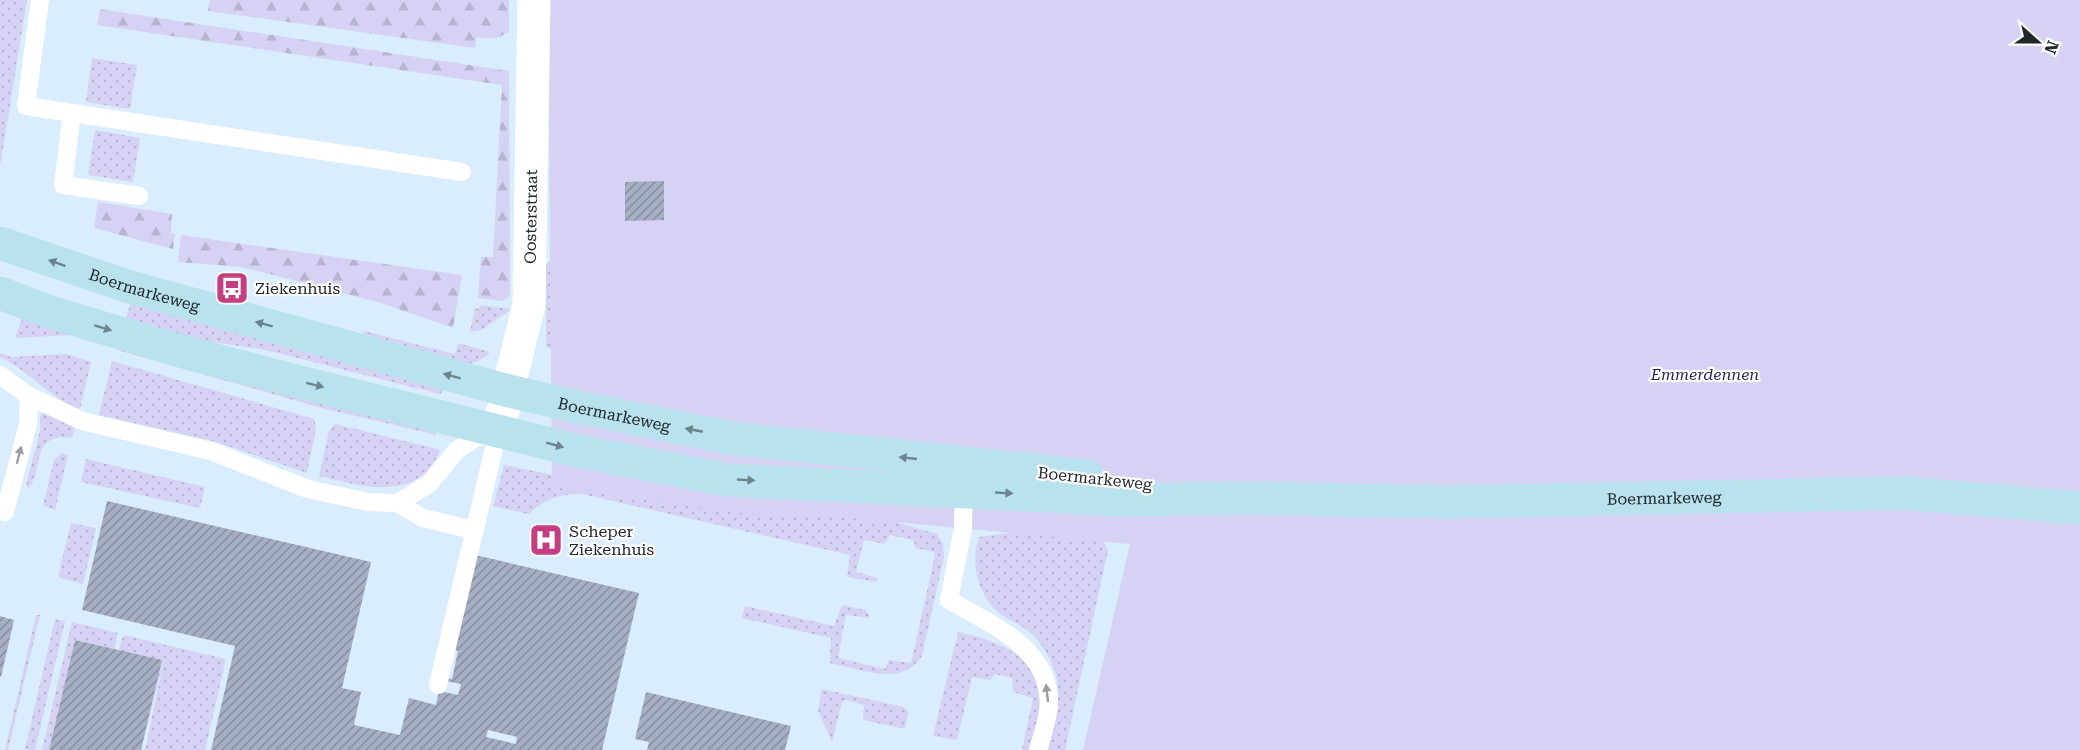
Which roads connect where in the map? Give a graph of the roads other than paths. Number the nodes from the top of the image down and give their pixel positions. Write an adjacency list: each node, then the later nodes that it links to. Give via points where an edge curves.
1 (40, 0): 3 (lane, via 26,106)
2 (534, 0): 9 (street, Oosterstraat, via 529,304)
3 (72, 113): 4 (lane); 5 (lane, via 63,185)
4 (462, 172)
5 (139, 196)
6 (0, 243): 9 (street, Boermarkeweg, one-way to 6, via 120,285)
7 (0, 293): 11 (street, Boermarkeweg, one-way to 11, via 177,350)
8 (0, 375): 10 (lane)
9 (509, 391): 11 (street, Oosterstraat); 12 (street, Boermarkeweg, one-way to 9, via 730,438)
10 (29, 396): 13 (lane, via 82,421 211,451 308,489 368,502); 15 (lane, one-way to 10, via 28,424)
11 (498, 430): 12 (street, Boermarkeweg, one-way to 12, via 570,449 727,480); 13 (lane, via 457,450 429,484); 16 (lane)
12 (965, 477): 14 (street, Boermarkeweg, via 1126,500 1445,502 1902,493); 18 (lane, one-way to 12, via 1048,705 1046,680 1034,659 1016,639 949,600 963,528)
13 (397, 503): 16 (lane, via 423,518)
14 (2080, 508)
15 (5, 512)
16 (473, 530): 17 (lane)
17 (438, 685)
18 (1038, 750)

